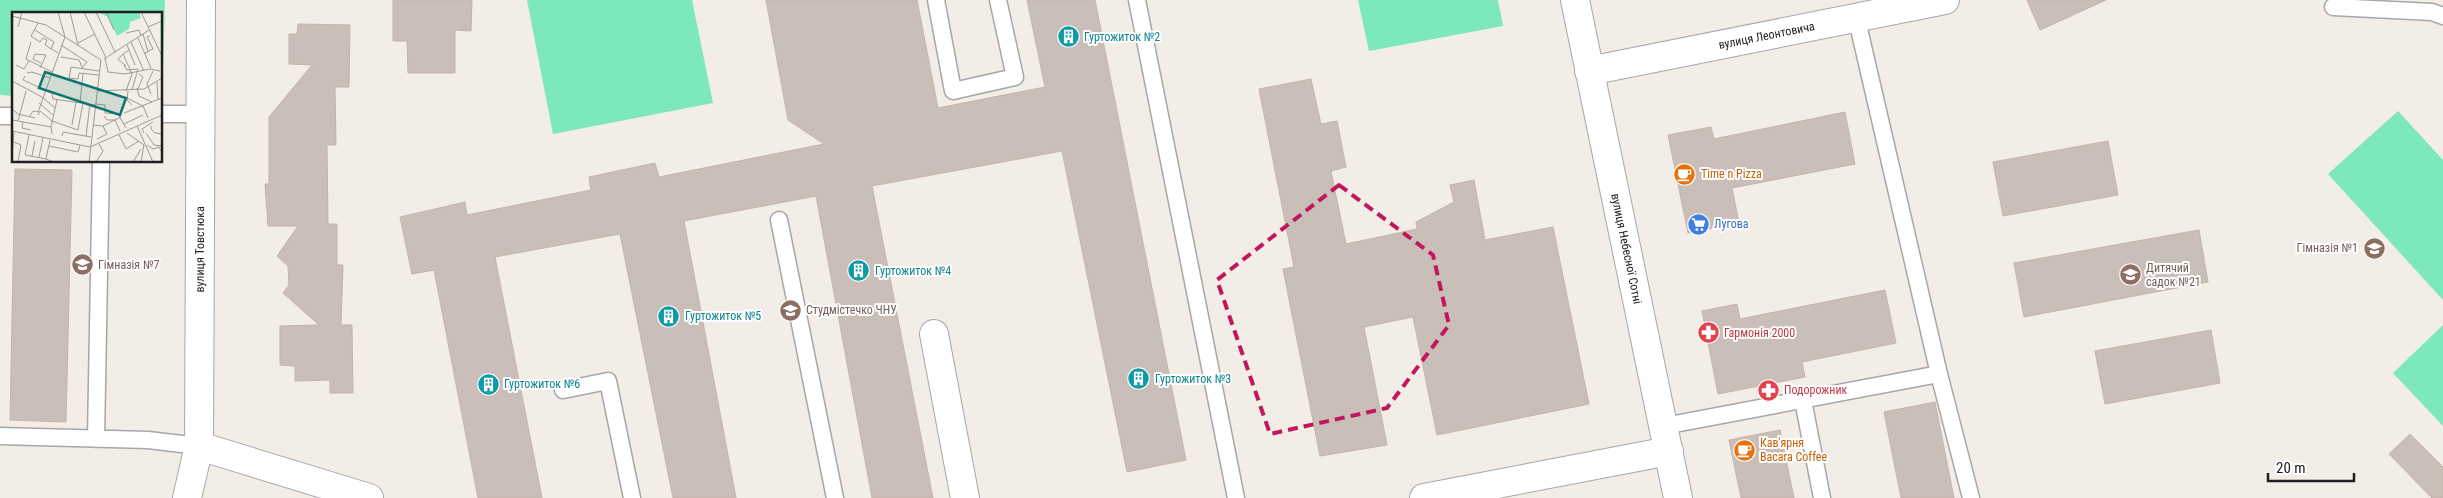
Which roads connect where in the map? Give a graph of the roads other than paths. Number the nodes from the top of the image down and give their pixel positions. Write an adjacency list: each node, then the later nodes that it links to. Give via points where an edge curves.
1 (201, 0): 12 (street, вулиця Товстюка)
2 (936, 0): 3 (lane, via 953,91 1015,77)
3 (998, 0)
4 (1137, 0): 29 (lane)
5 (1575, 0): 10 (street, вулиця Небесної Сотні)
6 (1945, 0): 8 (street, вулиця Леонтовича)
7 (2333, 7): 9 (lane)
8 (1856, 16): 10 (street, вулиця Леонтовича); 16 (lane)
9 (2443, 16)
10 (1589, 71): 20 (street, вулиця Небесної Сотні)
11 (162, 114): 12 (lane)
12 (200, 114): 22 (street, вулиця Товстюка)
13 (101, 162): 21 (lane)
14 (779, 220): 27 (lane)
15 (934, 334): 28 (street)
16 (1939, 374): 18 (lane); 33 (lane)
17 (563, 390): 26 (lane, via 608,381)
18 (1803, 400): 20 (lane); 32 (lane)
19 (0, 436): 21 (lane)
20 (1667, 438): 23 (street); 31 (street, вулиця Небесної Сотні)
21 (96, 439): 22 (lane, via 148,440)
22 (199, 446): 24 (street, вулиця Товстюка); 25 (street)
23 (1522, 489): 30 (street)
24 (187, 498)
25 (369, 498)
26 (632, 498)
27 (835, 498)
28 (965, 498)
29 (1236, 498)
30 (1424, 498)
31 (1678, 498)
32 (1822, 498)
33 (1971, 498)

